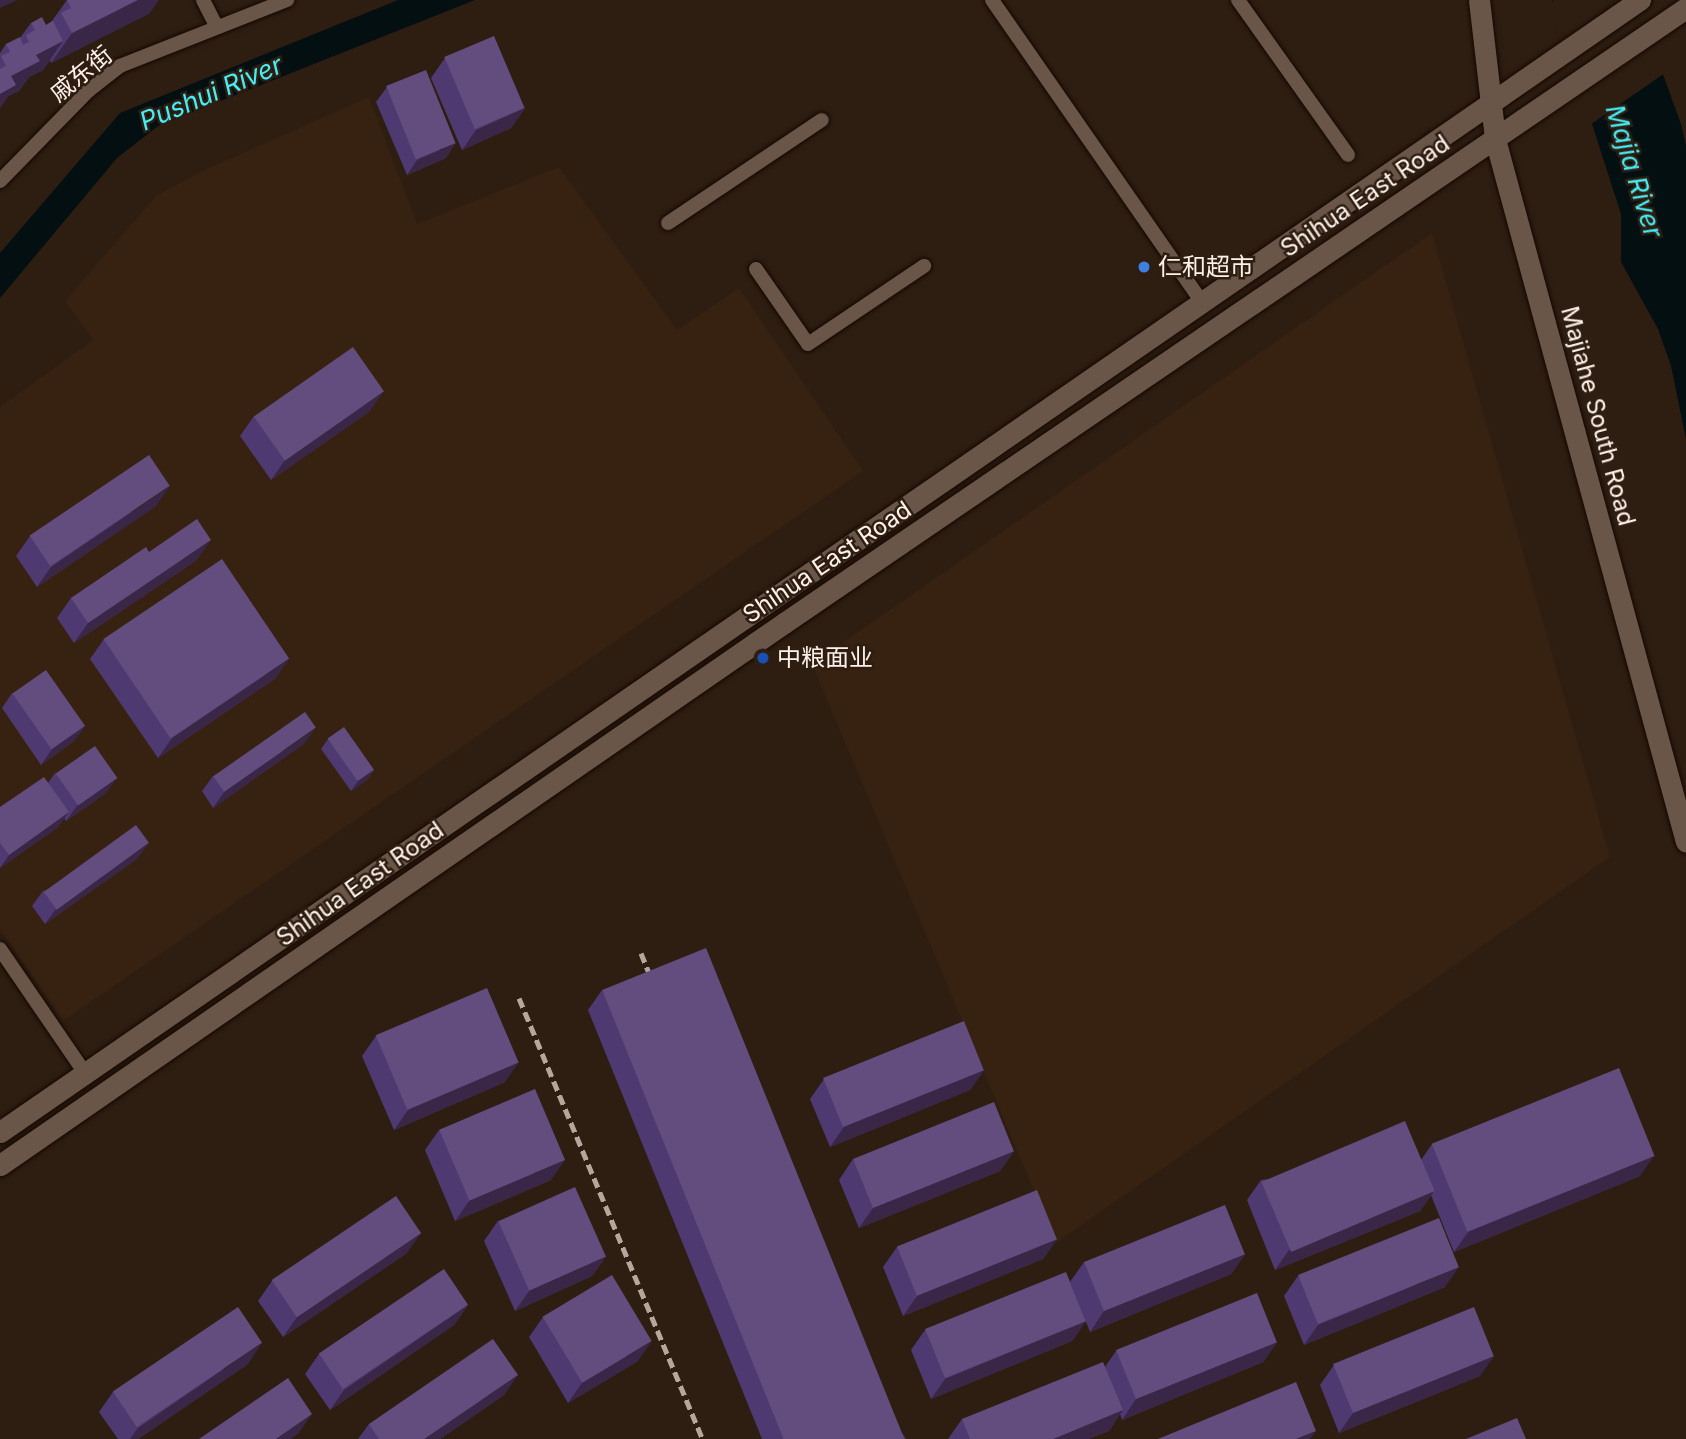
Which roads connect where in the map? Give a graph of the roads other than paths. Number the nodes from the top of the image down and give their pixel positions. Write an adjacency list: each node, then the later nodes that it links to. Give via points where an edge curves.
1 (203, 0): 8 (street)
2 (287, 0): 8 (street, 戚东街)
3 (992, 0): 17 (street)
4 (1238, 0): 12 (street)
5 (1479, 0): 9 (main road, Majiahe South Road)
6 (1640, 0): 9 (main road, Shihua East Road)
7 (1686, 8): 11 (main road, Shihua East Road)
8 (217, 27): 13 (street, 戚东街, via 120,66)
9 (1489, 105): 11 (main road, Majiahe South Road); 17 (main road, Shihua East Road)
10 (821, 120): 14 (street)
11 (1495, 139): 18 (main road, Majiahe South Road); 22 (main road, Shihua East Road)
12 (1348, 156)
13 (0, 181)
14 (668, 223)
15 (924, 265): 16 (street, via 808,344)
16 (756, 270)
17 (1202, 302): 20 (main road, Shihua East Road)
18 (1686, 842)
19 (0, 949): 20 (street)
20 (85, 1073): 21 (main road, Shihua East Road)
21 (0, 1132)
22 (0, 1165)

